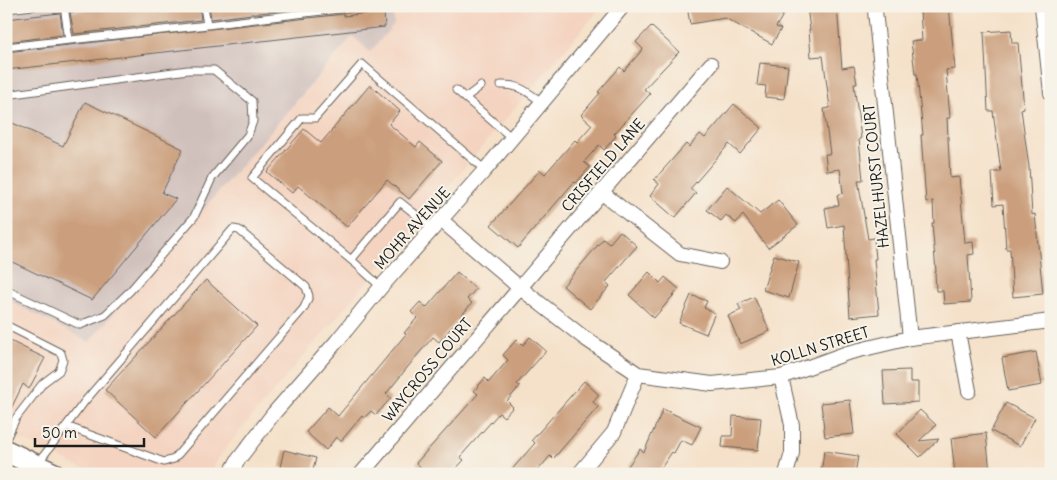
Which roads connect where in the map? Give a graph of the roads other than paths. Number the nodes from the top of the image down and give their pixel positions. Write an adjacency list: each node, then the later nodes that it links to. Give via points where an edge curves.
1 (33, 6): 7 (lane)
2 (64, 6): 10 (lane)
3 (204, 6): 9 (lane)
4 (363, 6): 9 (lane)
5 (623, 6): 19 (street, MOHR AVENUE)
6 (1042, 6): 16 (street)
7 (6, 9)
8 (875, 11): 32 (street, HAZELHURST COURT)
9 (207, 25): 10 (lane)
10 (69, 40): 11 (lane)
11 (6, 47)
12 (711, 64): 22 (street, CRISFIELD LANE)
13 (500, 85): 19 (lane, via 512,84)
14 (480, 86): 18 (lane)
15 (456, 90): 18 (lane)
16 (1051, 93)
17 (6, 95): 28 (lane, via 188,70 214,70 252,101 253,121 248,135 212,178 194,217 130,292 105,315 80,325)
18 (465, 98): 20 (lane)
19 (542, 102): 20 (street, MOHR AVENUE)
20 (512, 138): 21 (street, MOHR AVENUE)
21 (485, 170): 23 (street, MOHR AVENUE); 24 (lane, via 362,64 315,118 302,118 252,178)
22 (601, 192): 25 (street, via 680,254); 27 (street, CRISFIELD LANE)
23 (437, 224): 24 (lane, via 400,202); 26 (street, MOHR AVENUE); 27 (street, KOLLN STREET)
24 (351, 260): 26 (lane)
25 (720, 262)
26 (381, 287): 40 (street, MOHR AVENUE, via 274,413)
27 (519, 287): 33 (street, KOLLN STREET, via 583,337); 41 (street, WAYCROSS COURT)
28 (6, 290)
29 (1051, 321): 31 (street, KOLLN STREET)
30 (6, 325): 37 (lane, via 61,353 63,360 59,371 43,383 16,418)
31 (958, 332): 32 (street, KOLLN STREET); 35 (street)
32 (910, 338): 34 (street, KOLLN STREET, via 847,353)
33 (638, 374): 34 (street, KOLLN STREET, via 712,384); 42 (street, via 614,432)
34 (781, 377): 43 (street, via 792,425 792,453)
35 (969, 390)
36 (66, 426): 36 (lane, via 233,229 306,287 309,296 304,308 174,460 164,462); 39 (lane)
37 (6, 439)
38 (6, 451): 39 (main road)
39 (45, 470)
40 (230, 474)
41 (360, 474)
42 (579, 474)
43 (786, 474)

